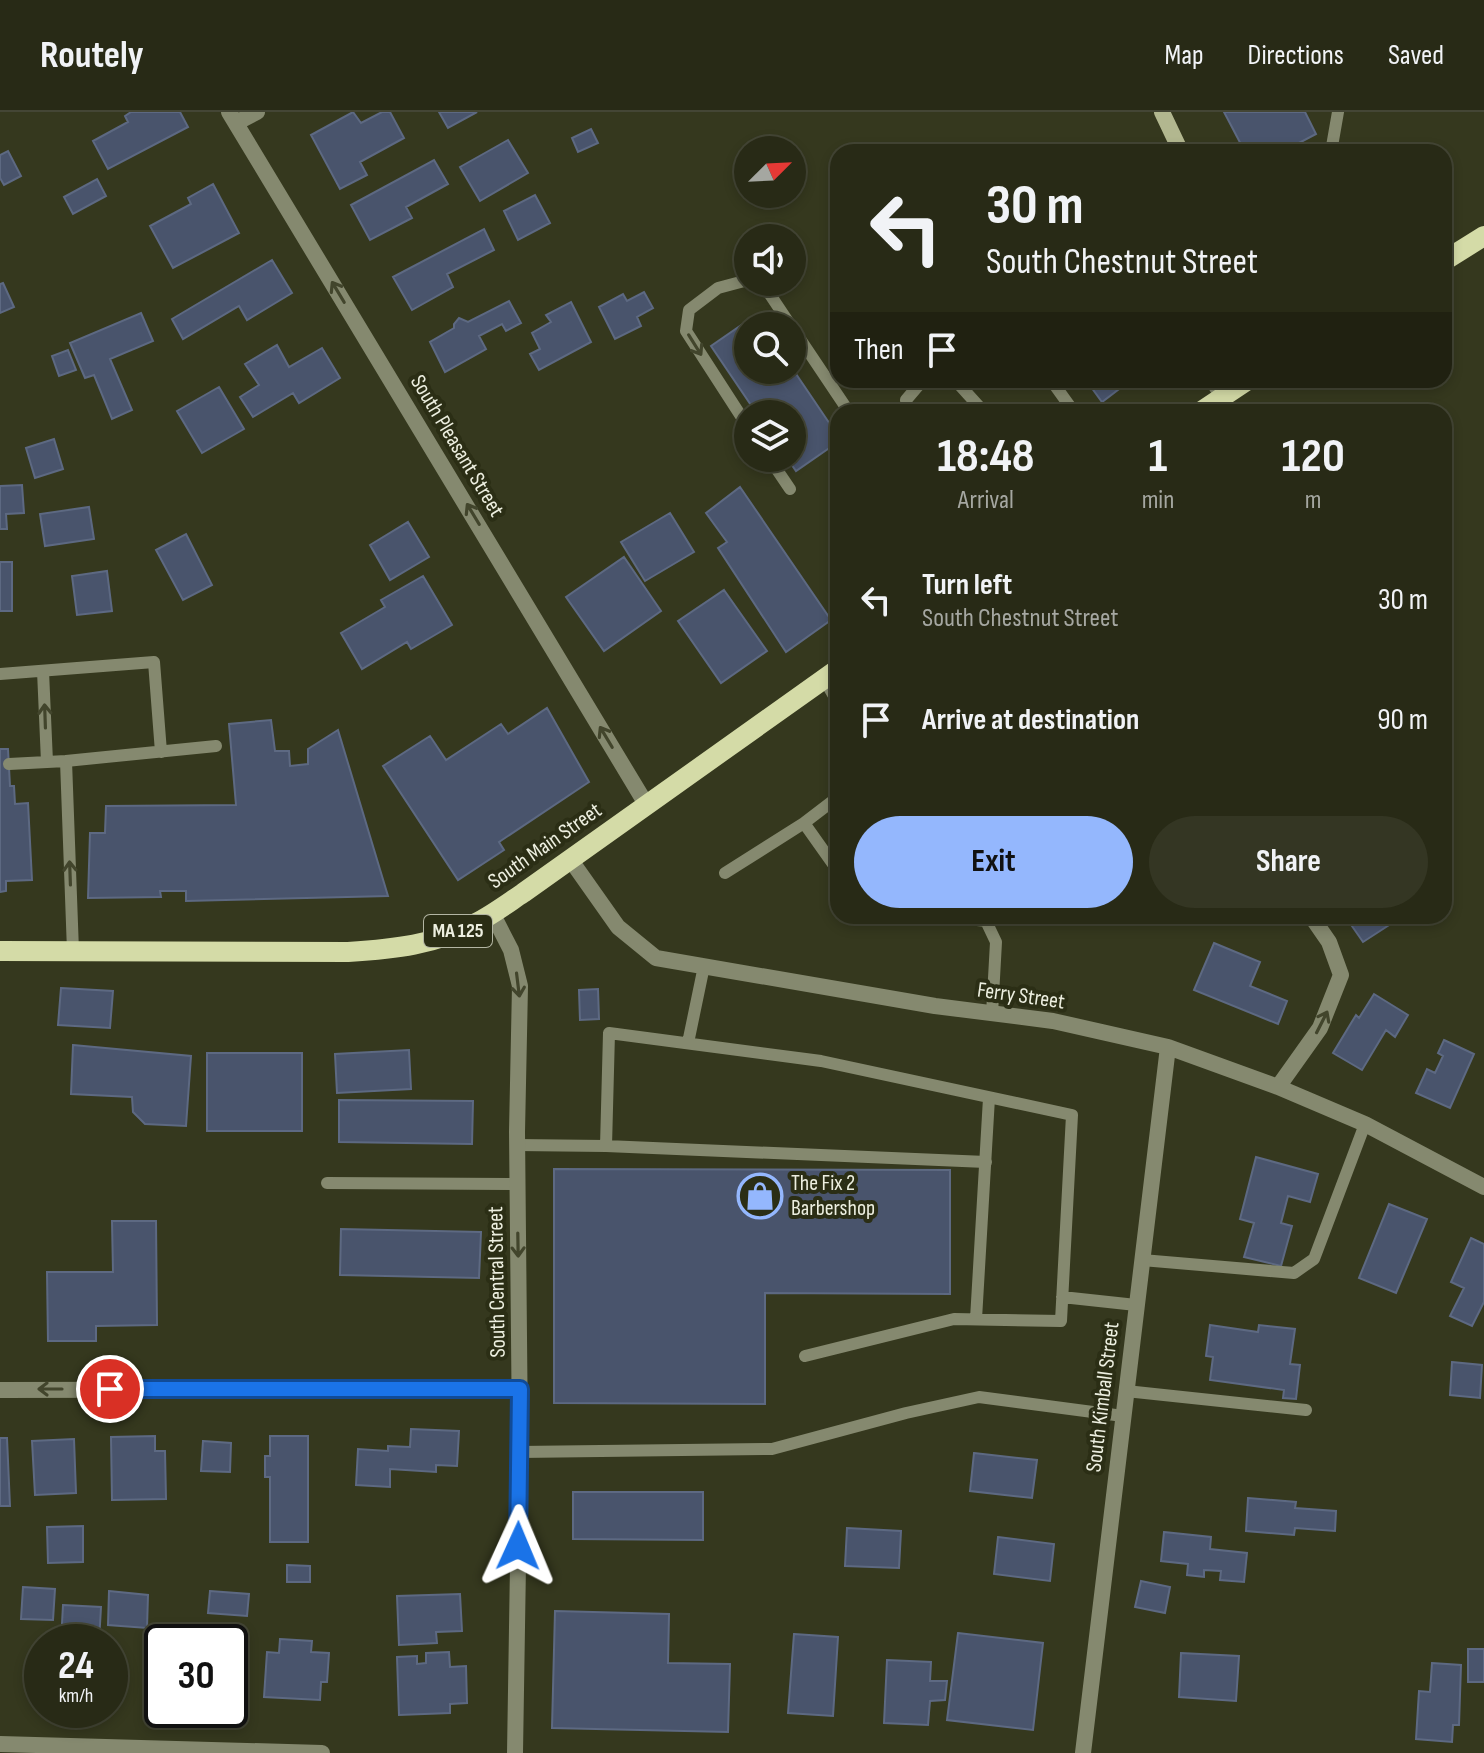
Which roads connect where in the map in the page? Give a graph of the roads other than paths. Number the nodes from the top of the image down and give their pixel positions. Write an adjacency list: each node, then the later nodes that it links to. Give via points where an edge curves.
1 (257, 112): 4 (street)
2 (1162, 112): 5 (street)
3 (1338, 112): 6 (lane)
4 (232, 117): 30 (street, South Pleasant Street, one-way to 4)
5 (1177, 144)
6 (1332, 144)
7 (1484, 236): 8 (main road)
8 (1452, 256)
9 (734, 284): 18 (lane, one-way to 18, via 718,288 689,310 686,331)
10 (806, 348): 11 (lane)
11 (830, 384)
12 (962, 388): 16 (lane)
13 (1215, 388): 15 (lane)
14 (1235, 388): 15 (main road)
15 (1221, 397): 17 (main road)
16 (977, 404)
17 (1211, 404)
18 (734, 405)
19 (778, 472): 20 (lane)
20 (790, 489)
21 (43, 671): 22 (lane); 25 (lane, via 154,662); 27 (lane, one-way to 21)
22 (0, 674)
23 (830, 675): 30 (main road, South Main Street / MA 125)
24 (216, 746): 25 (lane)
25 (161, 752): 26 (lane)
26 (66, 761): 27 (lane); 39 (lane, one-way to 26)
27 (47, 762): 28 (lane)
28 (9, 764)
29 (830, 803): 31 (lane)
30 (646, 804): 32 (main road, South Main Street / MA 125)
31 (804, 823): 33 (lane); 34 (lane)
32 (570, 859): 35 (main road, South Main Street / MA 125); 40 (street, Ferry Street, via 618,927 656,958)
33 (830, 860)
34 (725, 873)
35 (492, 913): 39 (main road, South Main Street / MA 125, via 432,942 388,950); 47 (street, South Central Street, one-way to 47, via 511,950 520,986)
36 (990, 924): 41 (lane, via 996,942)
37 (1317, 924): 44 (street, one-way to 37, via 1320,1028 1341,975)
38 (0, 951): 39 (main road, South Main Street / MA 125)
39 (73, 951)
40 (704, 966): 41 (street, Ferry Street); 42 (lane)
41 (992, 1014): 43 (street, Ferry Street, via 1053,1021)
42 (688, 1043): 45 (lane, via 821,1061); 48 (lane, via 609,1033)
43 (1168, 1047): 44 (street, Ferry Street); 53 (street, South Kimball Street)
44 (1278, 1087): 46 (street, Ferry Street)
45 (989, 1098): 49 (lane); 54 (lane, via 1072,1115)
46 (1365, 1124): 52 (street, Ferry Street); 53 (lane, via 1314,1259 1294,1273)
47 (517, 1145): 48 (lane); 51 (street, South Central Street)
48 (606, 1146): 49 (lane)
49 (986, 1162): 56 (lane)
50 (327, 1183): 51 (lane)
51 (518, 1184): 58 (street, South Central Street, one-way to 58)
52 (1484, 1187)
53 (1142, 1260): 55 (street, South Kimball Street)
54 (1062, 1297): 55 (lane); 56 (lane, via 1061,1321)
55 (1136, 1305): 60 (street, South Kimball Street)
56 (976, 1319): 57 (lane, via 954,1319)
57 (805, 1356)
58 (520, 1389): 59 (street, one-way to 59); 63 (street, South Central Street)
59 (0, 1390)
60 (1126, 1391): 61 (lane); 62 (street, South Kimball Street)
61 (1306, 1410)
62 (1123, 1416): 63 (lane, via 979,1397 772,1449); 67 (street, South Kimball Street)
63 (519, 1452): 66 (street, South Central Street)
64 (0, 1744): 65 (street)
65 (322, 1753)
66 (515, 1753)
67 (1083, 1753)

